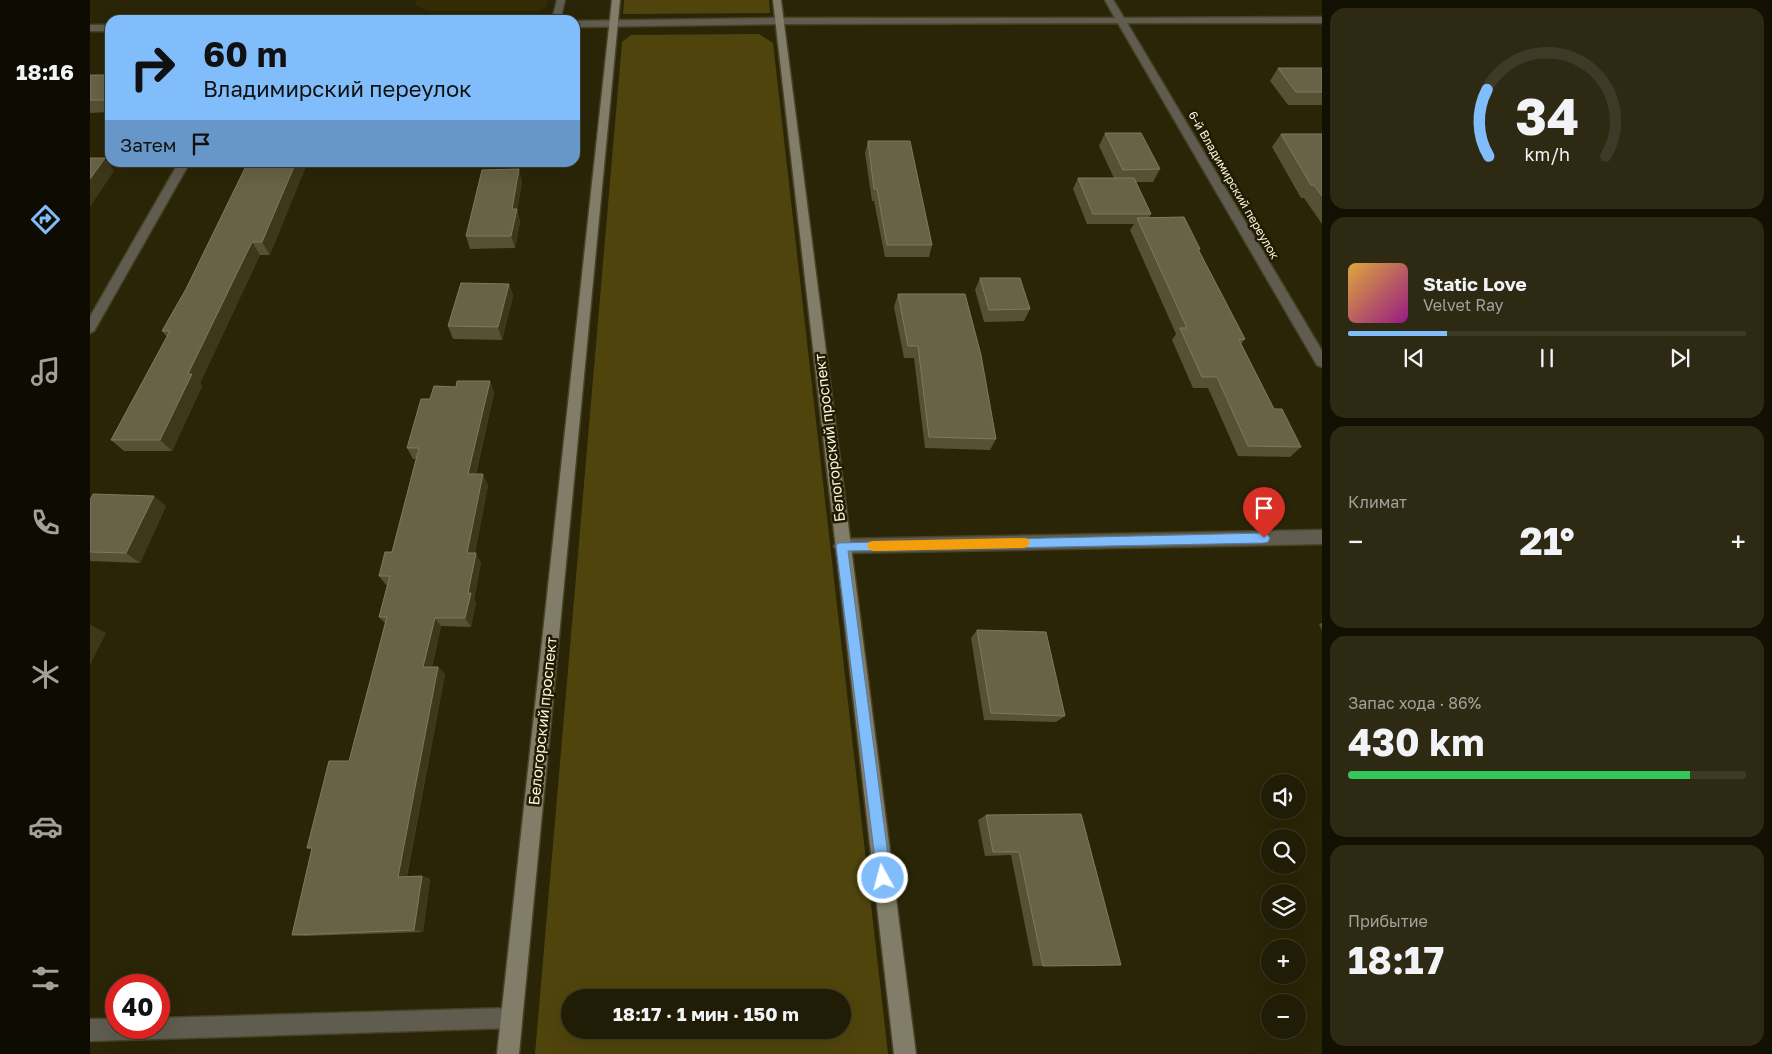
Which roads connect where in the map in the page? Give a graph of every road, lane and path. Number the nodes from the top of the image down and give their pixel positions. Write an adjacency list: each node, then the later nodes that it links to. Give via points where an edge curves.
1 (561, 0): 5 (street)
2 (616, 0): 10 (street, Белогорский проспект)
3 (777, 0): 7 (street, Белогорский проспект)
4 (1109, 0): 8 (street, 6-й Владимирский переулок)
5 (557, 15)
6 (1322, 20): 8 (street)
7 (780, 21): 8 (street); 10 (street); 17 (street, Белогорский проспект)
8 (1122, 22): 15 (street, 6-й Владимирский переулок)
9 (580, 24): 10 (street)
10 (614, 24): 18 (street, Белогорский проспект)
11 (90, 28): 12 (street)
12 (105, 28)
13 (182, 167): 14 (street)
14 (90, 328)
15 (1322, 362)
16 (1322, 537): 17 (street)
17 (842, 546): 21 (street, Белогорский проспект)
18 (512, 1018): 19 (street); 20 (street, Белогорский проспект)
19 (90, 1030)
20 (508, 1054)
21 (905, 1054)

